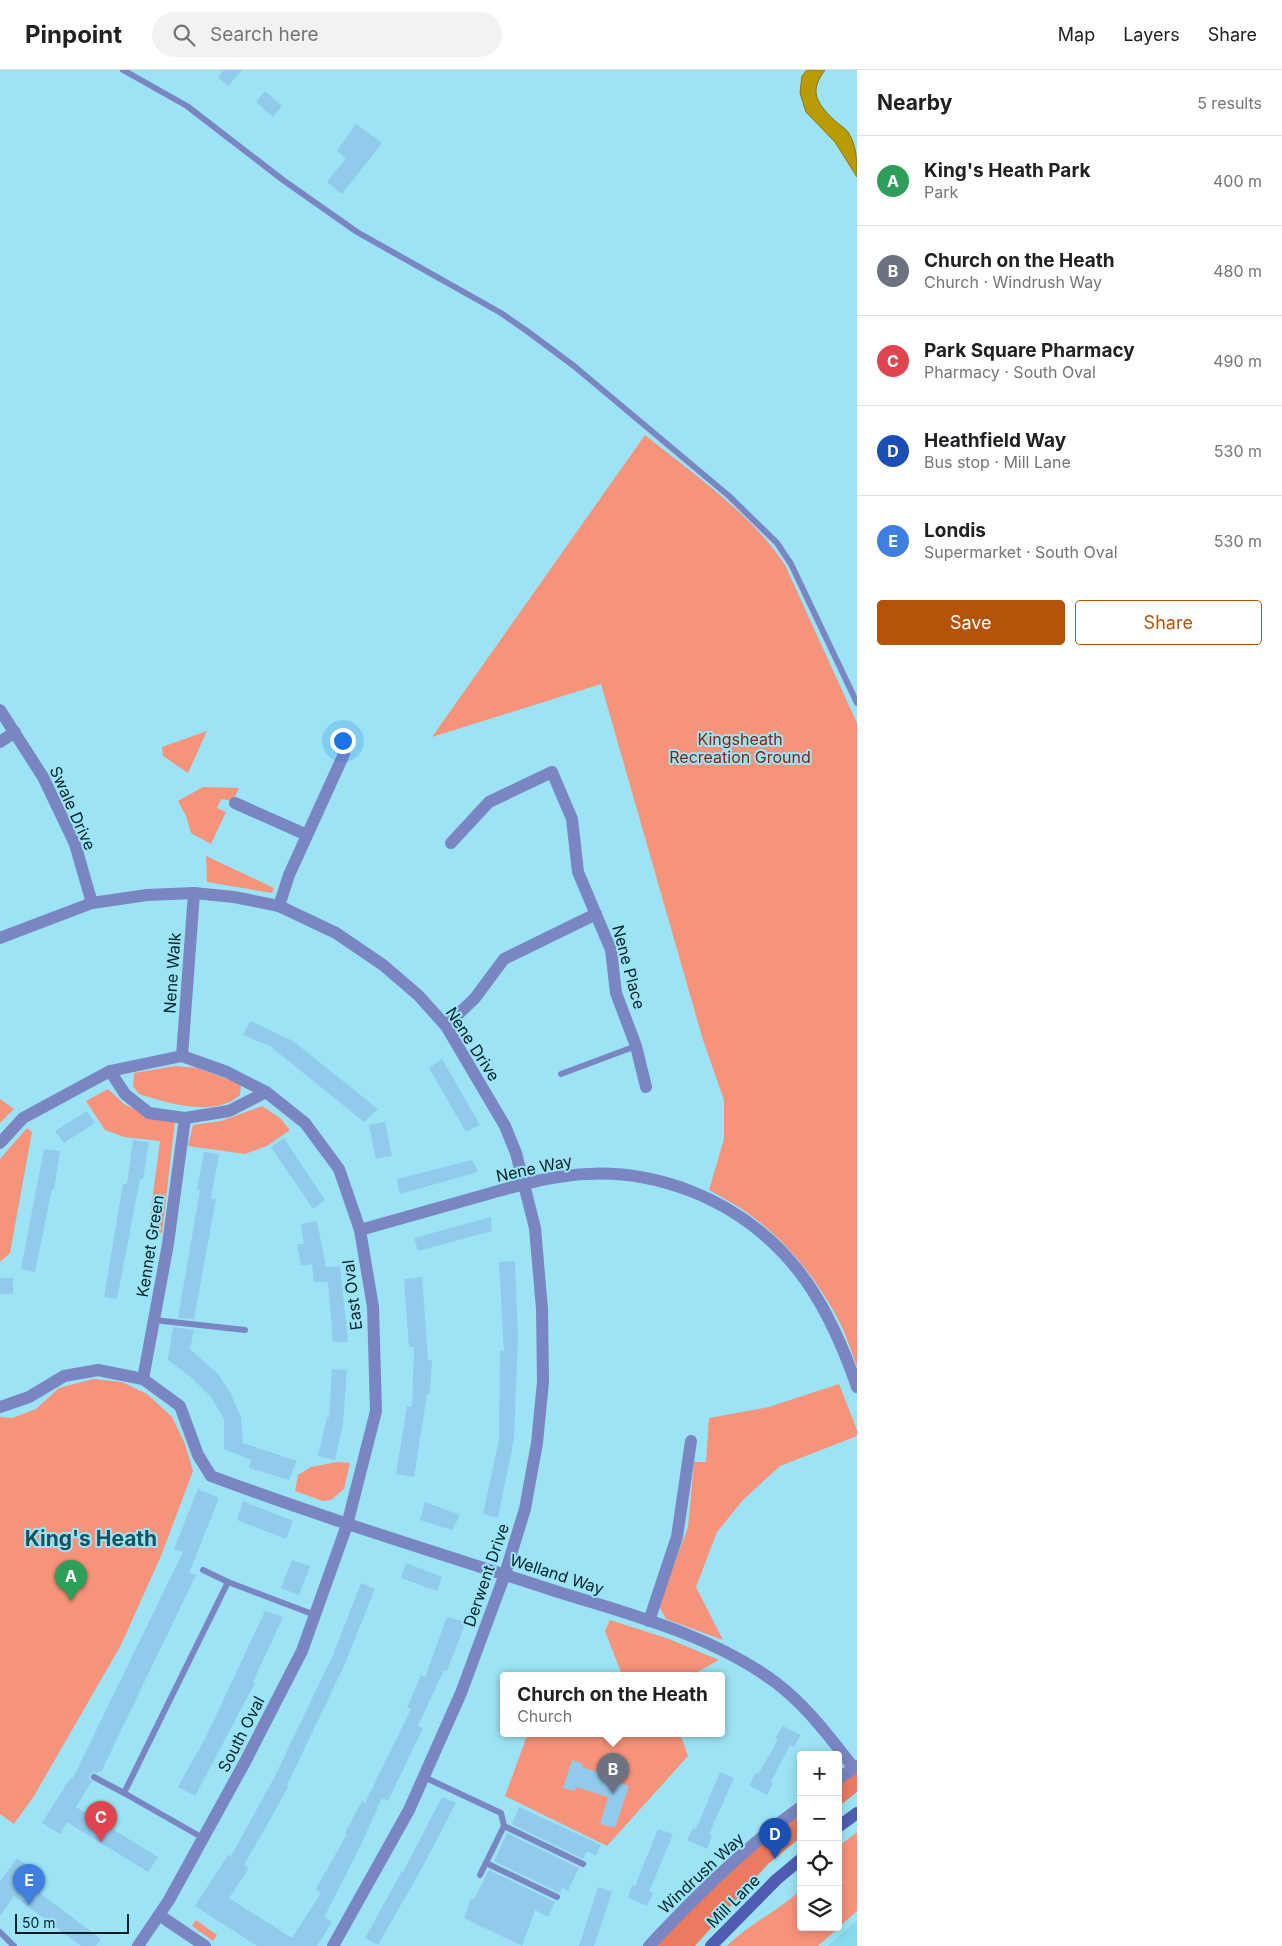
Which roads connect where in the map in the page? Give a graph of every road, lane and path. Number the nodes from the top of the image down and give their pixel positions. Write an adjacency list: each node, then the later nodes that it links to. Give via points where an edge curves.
1 (123, 70): 2 (lane, via 188,106 283,180 357,232 527,331 574,366 722,490 756,520 791,564)
2 (857, 703)
3 (0, 710): 4 (street, Swale Drive)
4 (15, 732): 5 (street); 11 (street, Swale Drive, via 43,777 74,844)
5 (0, 742)
6 (344, 754): 8 (street)
7 (235, 803): 8 (street)
8 (307, 835): 12 (street, via 288,875)
9 (451, 843): 13 (street, Nene Place, via 489,802 552,772 572,819 578,872)
10 (194, 893): 11 (street, Nene Drive, via 147,895); 12 (street, Nene Drive); 17 (street, Nene Walk)
11 (92, 903): 14 (street, Nene Drive)
12 (279, 906): 15 (street, Nene Drive, via 336,933 383,965 418,995)
13 (596, 914): 15 (street, Nene Place, via 504,959 475,998); 16 (street, Nene Place, via 611,950 616,993)
14 (0, 938)
15 (446, 1026): 24 (street, Nene Drive, via 505,1126)
16 (636, 1046): 19 (lane); 20 (street, Nene Place)
17 (182, 1056): 18 (street); 21 (street, East Oval, via 227,1072)
18 (110, 1071): 22 (street, via 125,1094 149,1113); 23 (street, via 23,1118)
19 (561, 1074)
20 (646, 1087)
21 (266, 1092): 22 (street, via 229,1111); 25 (street, East Oval, via 305,1123 339,1168)
22 (185, 1118): 26 (street, Kennet Green)
23 (0, 1142)
24 (525, 1184): 25 (street, Nene Way); 29 (street, Nene Way, via 583,1174 646,1177 688,1189 726,1208 764,1235 797,1269 837,1335); 34 (street, Derwent Drive, via 540,1272 542,1382 537,1443 525,1509)
25 (360, 1230): 32 (street, East Oval, via 373,1307 376,1411)
26 (154, 1320): 27 (lane); 28 (street, Kennet Green)
27 (245, 1330)
28 (143, 1379): 30 (street, via 98,1370 64,1376 29,1397); 32 (street, Welland Way, via 180,1406 198,1455 211,1476)
29 (857, 1387)
30 (0, 1407)
31 (691, 1441): 37 (street, via 677,1538)
32 (347, 1524): 34 (street, Welland Way); 36 (street, South Oval)
33 (203, 1570): 35 (lane)
34 (505, 1574): 37 (street, Welland Way); 41 (street, Derwent Drive, via 461,1693)
35 (228, 1582): 36 (lane); 42 (lane)
36 (315, 1615): 47 (street, South Oval, via 302,1651)
37 (649, 1621): 38 (street, Welland Way, via 716,1646 775,1682 812,1715)
38 (855, 1767): 39 (street)
39 (842, 1776)
40 (94, 1777): 42 (lane)
41 (424, 1777): 46 (lane, via 501,1813); 56 (street, Derwent Drive)
42 (124, 1793): 47 (lane)
43 (797, 1810): 60 (street, Windrush Way, via 774,1826 693,1900)
44 (857, 1812): 45 (street)
45 (842, 1824)
46 (504, 1826): 49 (lane); 50 (lane)
47 (203, 1838): 53 (street, South Oval)
48 (797, 1862): 61 (street, Mill Lane)
49 (486, 1863): 51 (lane); 52 (lane)
50 (583, 1864)
51 (480, 1875)
52 (557, 1898)
53 (159, 1915): 55 (street, South Oval); 59 (street)
54 (0, 1932): 57 (lane)
55 (140, 1942): 58 (street)
56 (338, 1944)
57 (14, 1946)
58 (154, 1946)
59 (206, 1946)
60 (649, 1946)
61 (711, 1946)

